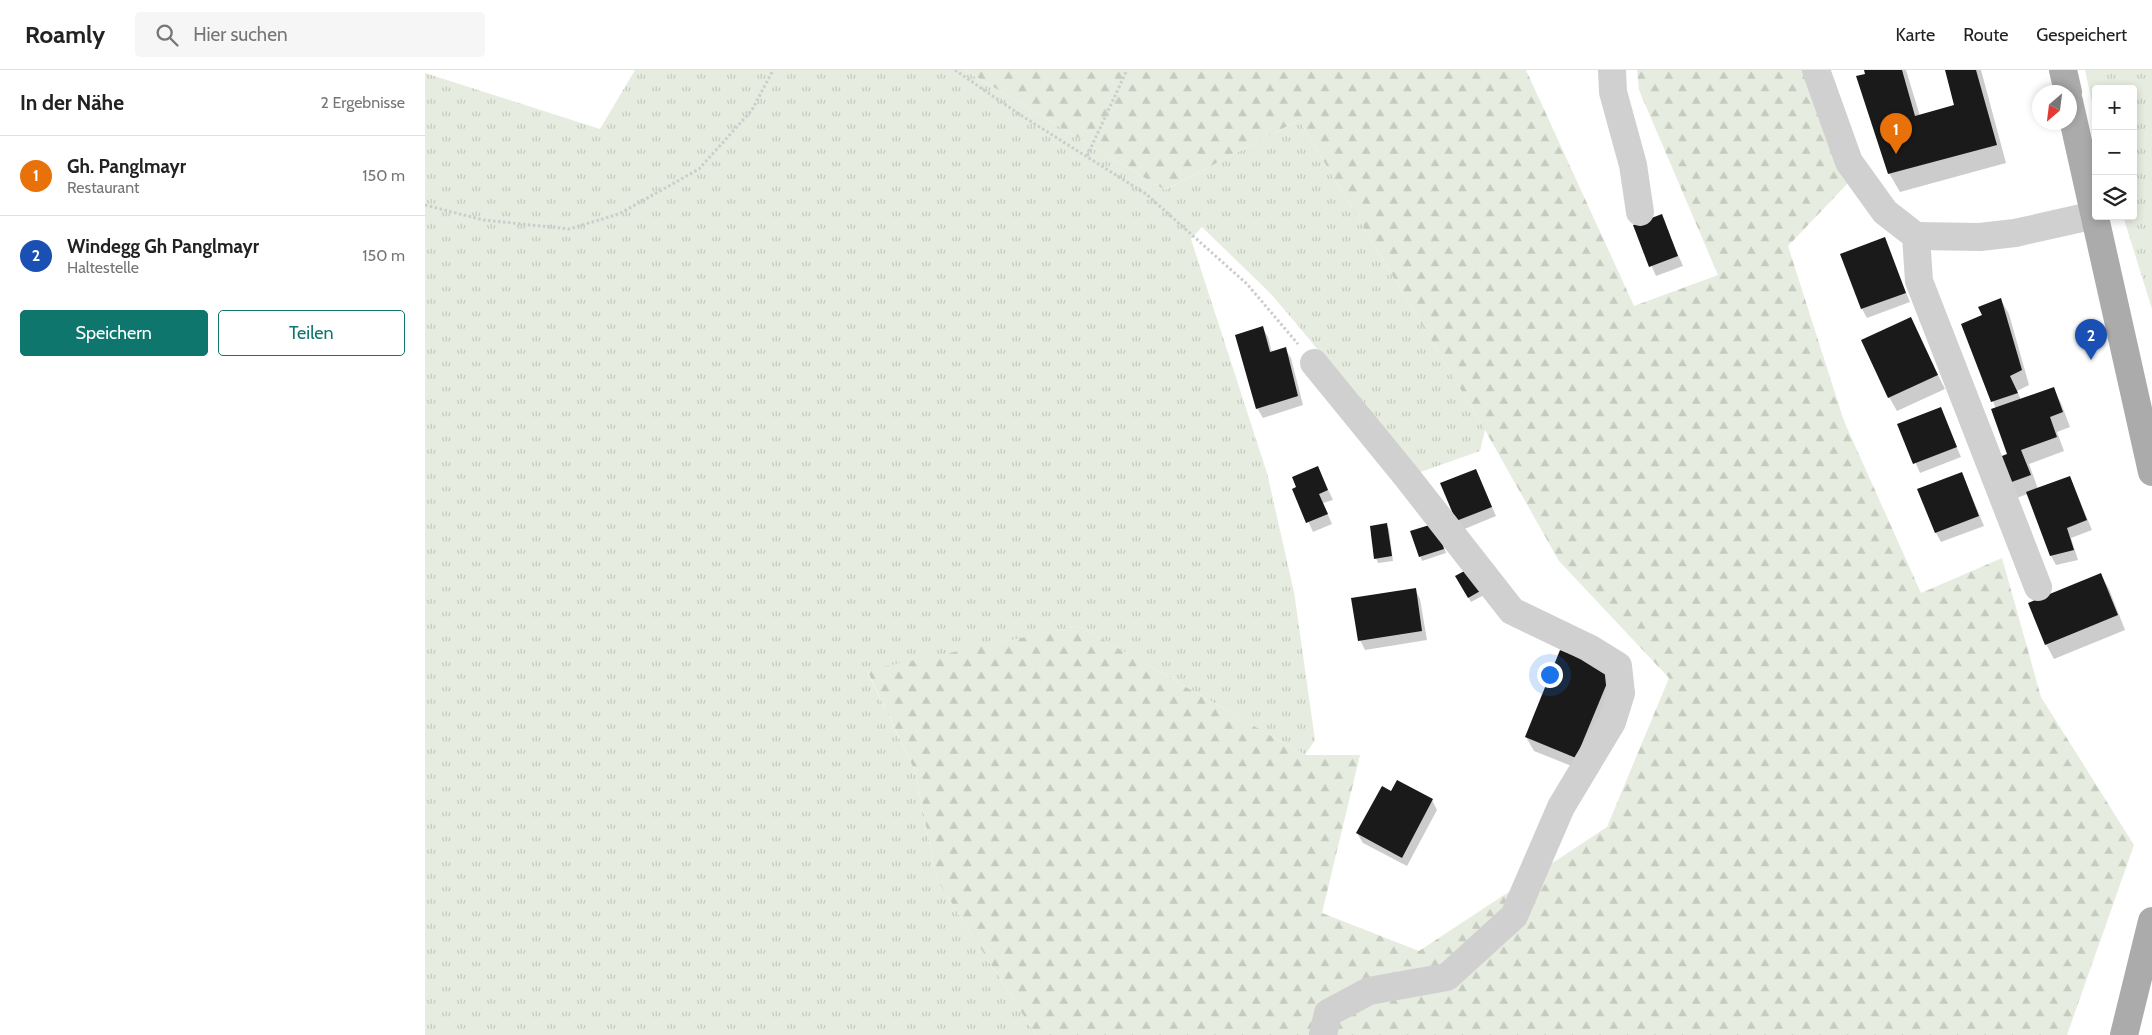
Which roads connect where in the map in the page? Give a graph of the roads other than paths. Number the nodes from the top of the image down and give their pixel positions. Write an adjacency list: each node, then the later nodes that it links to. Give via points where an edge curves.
1 (1612, 70): 7 (street, via 1613,92 1633,165)
2 (1816, 70): 10 (street, via 1849,162 1885,212)
3 (2063, 70): 4 (main road)
4 (2066, 85)
5 (2076, 130): 6 (main road)
6 (2092, 202)
7 (1640, 212)
8 (2092, 216): 10 (street, via 2015,233 1980,237)
9 (2096, 220): 12 (main road)
10 (1916, 236): 13 (street, via 1919,282)
11 (1314, 363): 15 (street, via 1512,611 1589,648 1617,666 1621,693 1612,722 1561,807 1514,916 1447,977 1369,991 1328,1013)
12 (2152, 472)
13 (2038, 587)
14 (2152, 921): 16 (main road)
15 (1323, 1035)
16 (2123, 1035)

